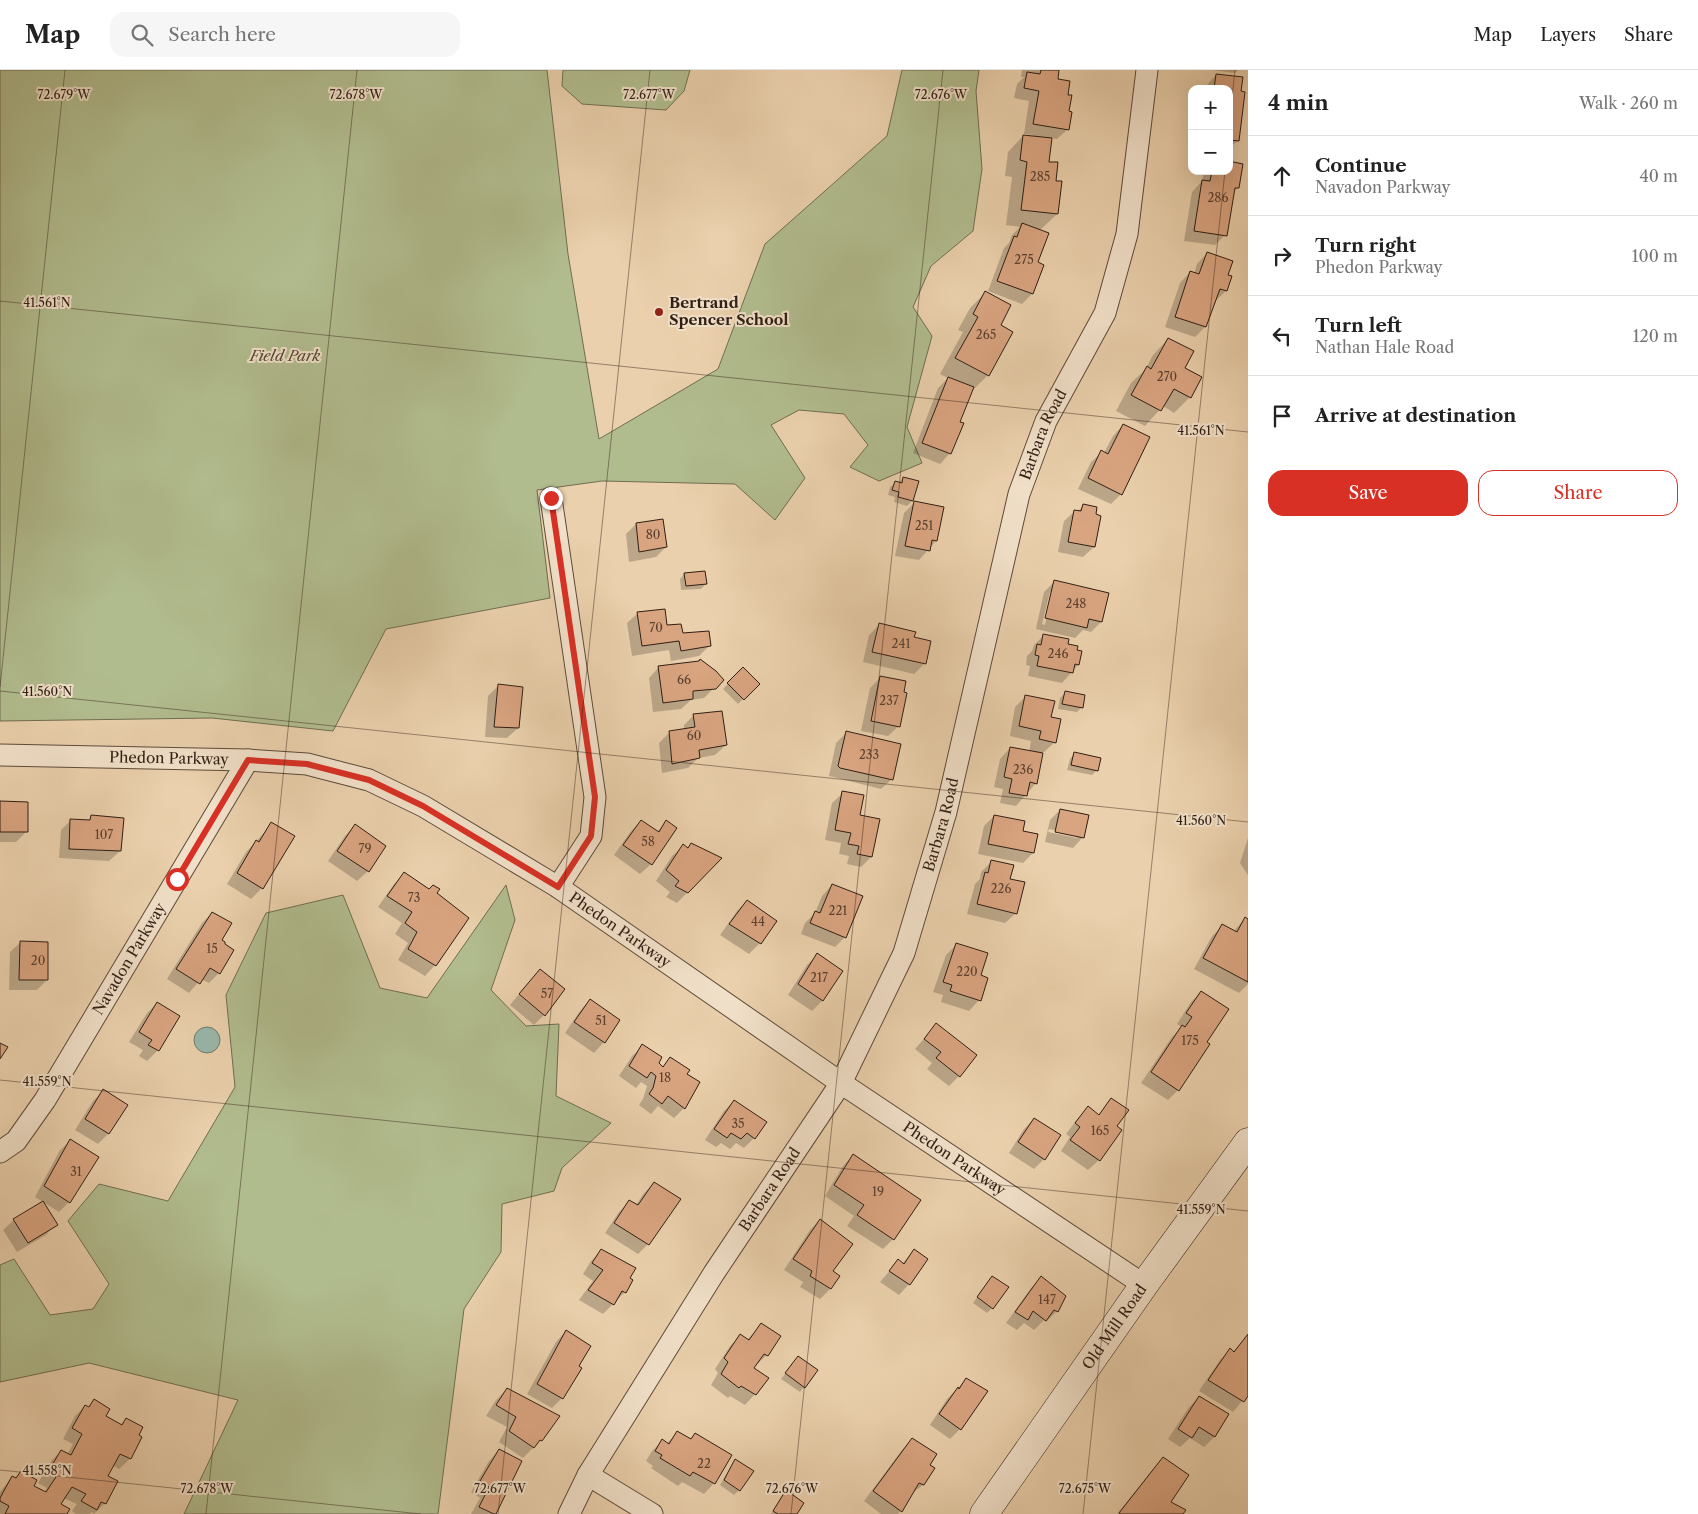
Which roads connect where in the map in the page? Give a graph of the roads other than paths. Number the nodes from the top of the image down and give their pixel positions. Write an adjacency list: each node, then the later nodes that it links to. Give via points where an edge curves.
1 (1147, 70): 6 (street, Barbara Road, via 1127,234 1105,314 1046,421 1019,494 946,812 904,953)
2 (551, 498): 5 (street, via 595,797 591,836)
3 (0, 755): 4 (street, Phedon Parkway)
4 (248, 760): 5 (street, Phedon Parkway, via 307,764 369,780 423,806); 8 (street, Navadon Parkway, via 45,1100 16,1141)
5 (558, 887): 6 (street, Phedon Parkway)
6 (842, 1083): 9 (street, Phedon Parkway); 10 (street, Barbara Road, via 714,1273)
7 (1248, 1142): 9 (street, Old Mill Road)
8 (0, 1152)
9 (1144, 1285): 13 (street, Old Mill Road)
10 (588, 1476): 11 (street, Barbara Road); 12 (street)
11 (569, 1514)
12 (652, 1514)
13 (984, 1514)

